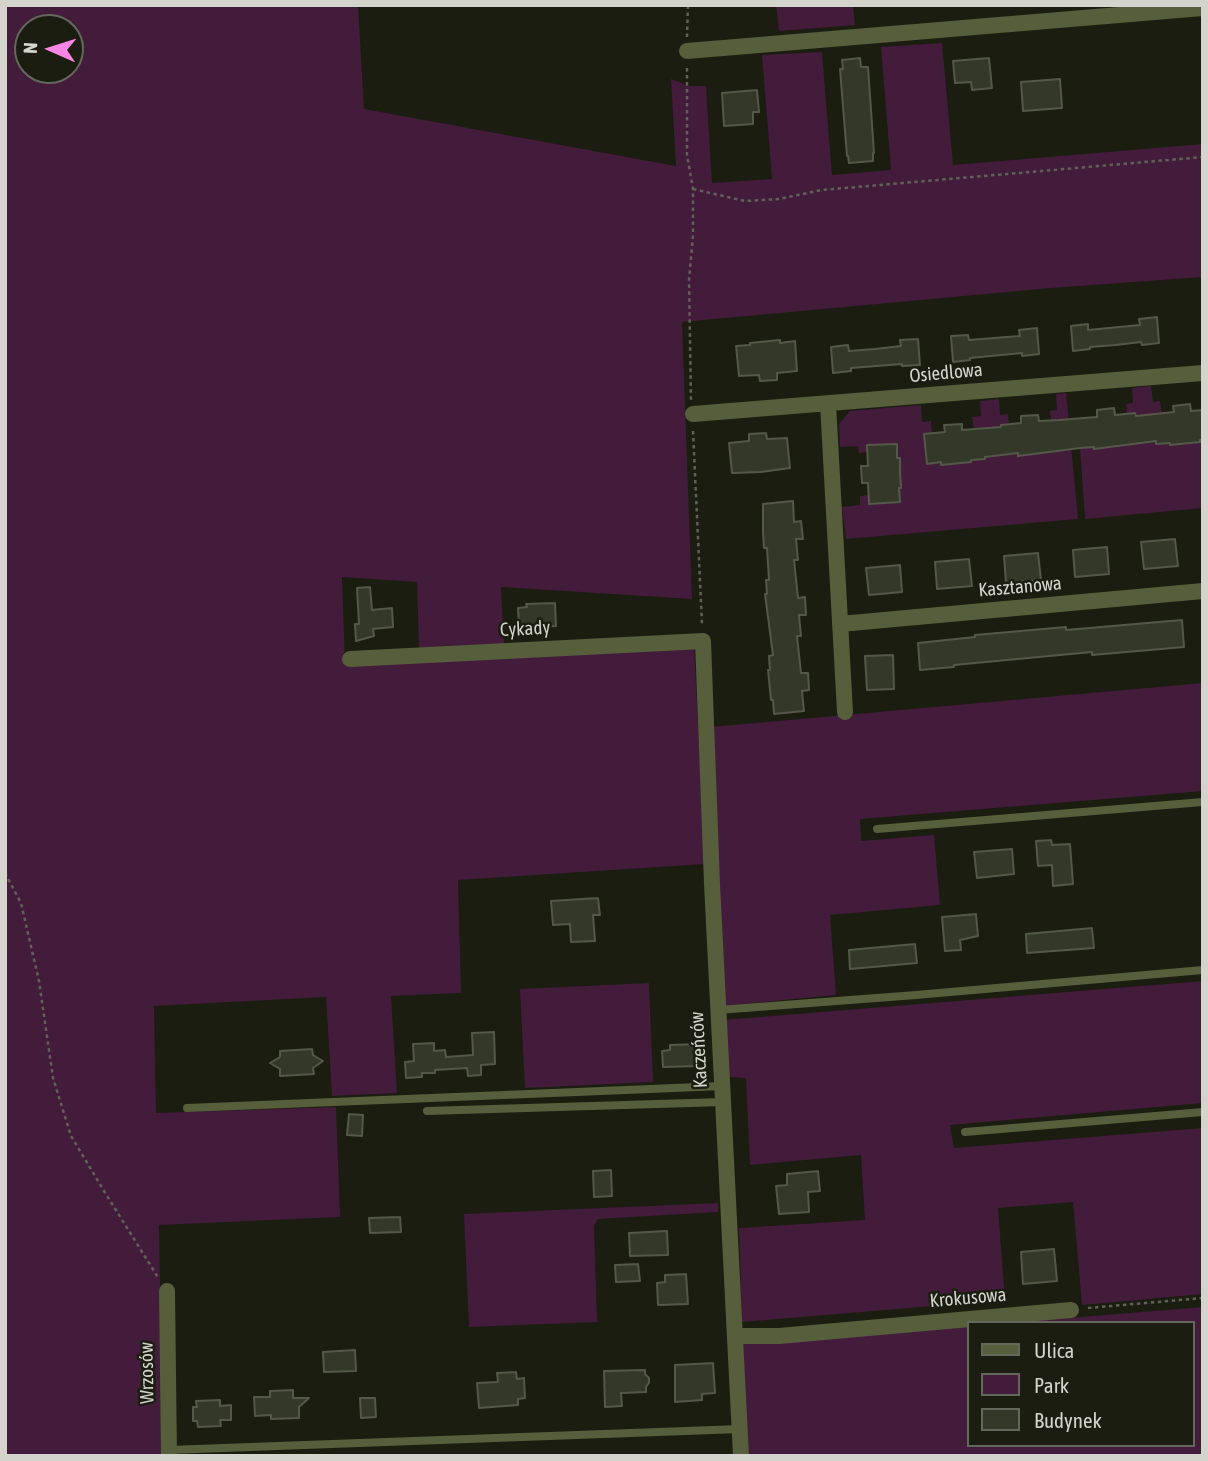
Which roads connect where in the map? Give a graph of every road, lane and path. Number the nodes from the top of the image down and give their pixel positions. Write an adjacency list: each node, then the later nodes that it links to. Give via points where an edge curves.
1 (688, 5): 3 (path)
2 (1203, 8): 3 (street)
3 (687, 51): 4 (path, via 687,155 693,189 745,201 836,188)
4 (1203, 157)
5 (1203, 373): 6 (street, Osiedlowa)
6 (828, 404): 7 (street, Osiedlowa); 9 (street)
7 (693, 414)
8 (1203, 591): 9 (street, Kasztanowa)
9 (840, 624): 12 (street)
10 (703, 641): 11 (street, Cykady); 17 (street, Kaczeńców)
11 (350, 659)
12 (845, 712)
13 (1203, 802): 14 (lane)
14 (877, 829)
15 (5, 873): 23 (path, via 21,903 39,981 53,1078 71,1136)
16 (1203, 970): 17 (lane)
17 (718, 1010): 18 (street, Kaczeńców)
18 (723, 1094): 19 (lane); 20 (lane); 26 (street, Kaczeńców)
19 (187, 1108)
20 (427, 1111)
21 (1203, 1112): 22 (lane)
22 (965, 1132)
23 (167, 1291): 28 (street, Wrzosów)
24 (1203, 1298): 25 (path)
25 (1072, 1310): 26 (street, Krokusowa)
26 (736, 1336): 27 (street, Kaczeńców)
27 (740, 1429): 28 (lane); 29 (street, Kaczeńców)
28 (169, 1453)
29 (741, 1456)

